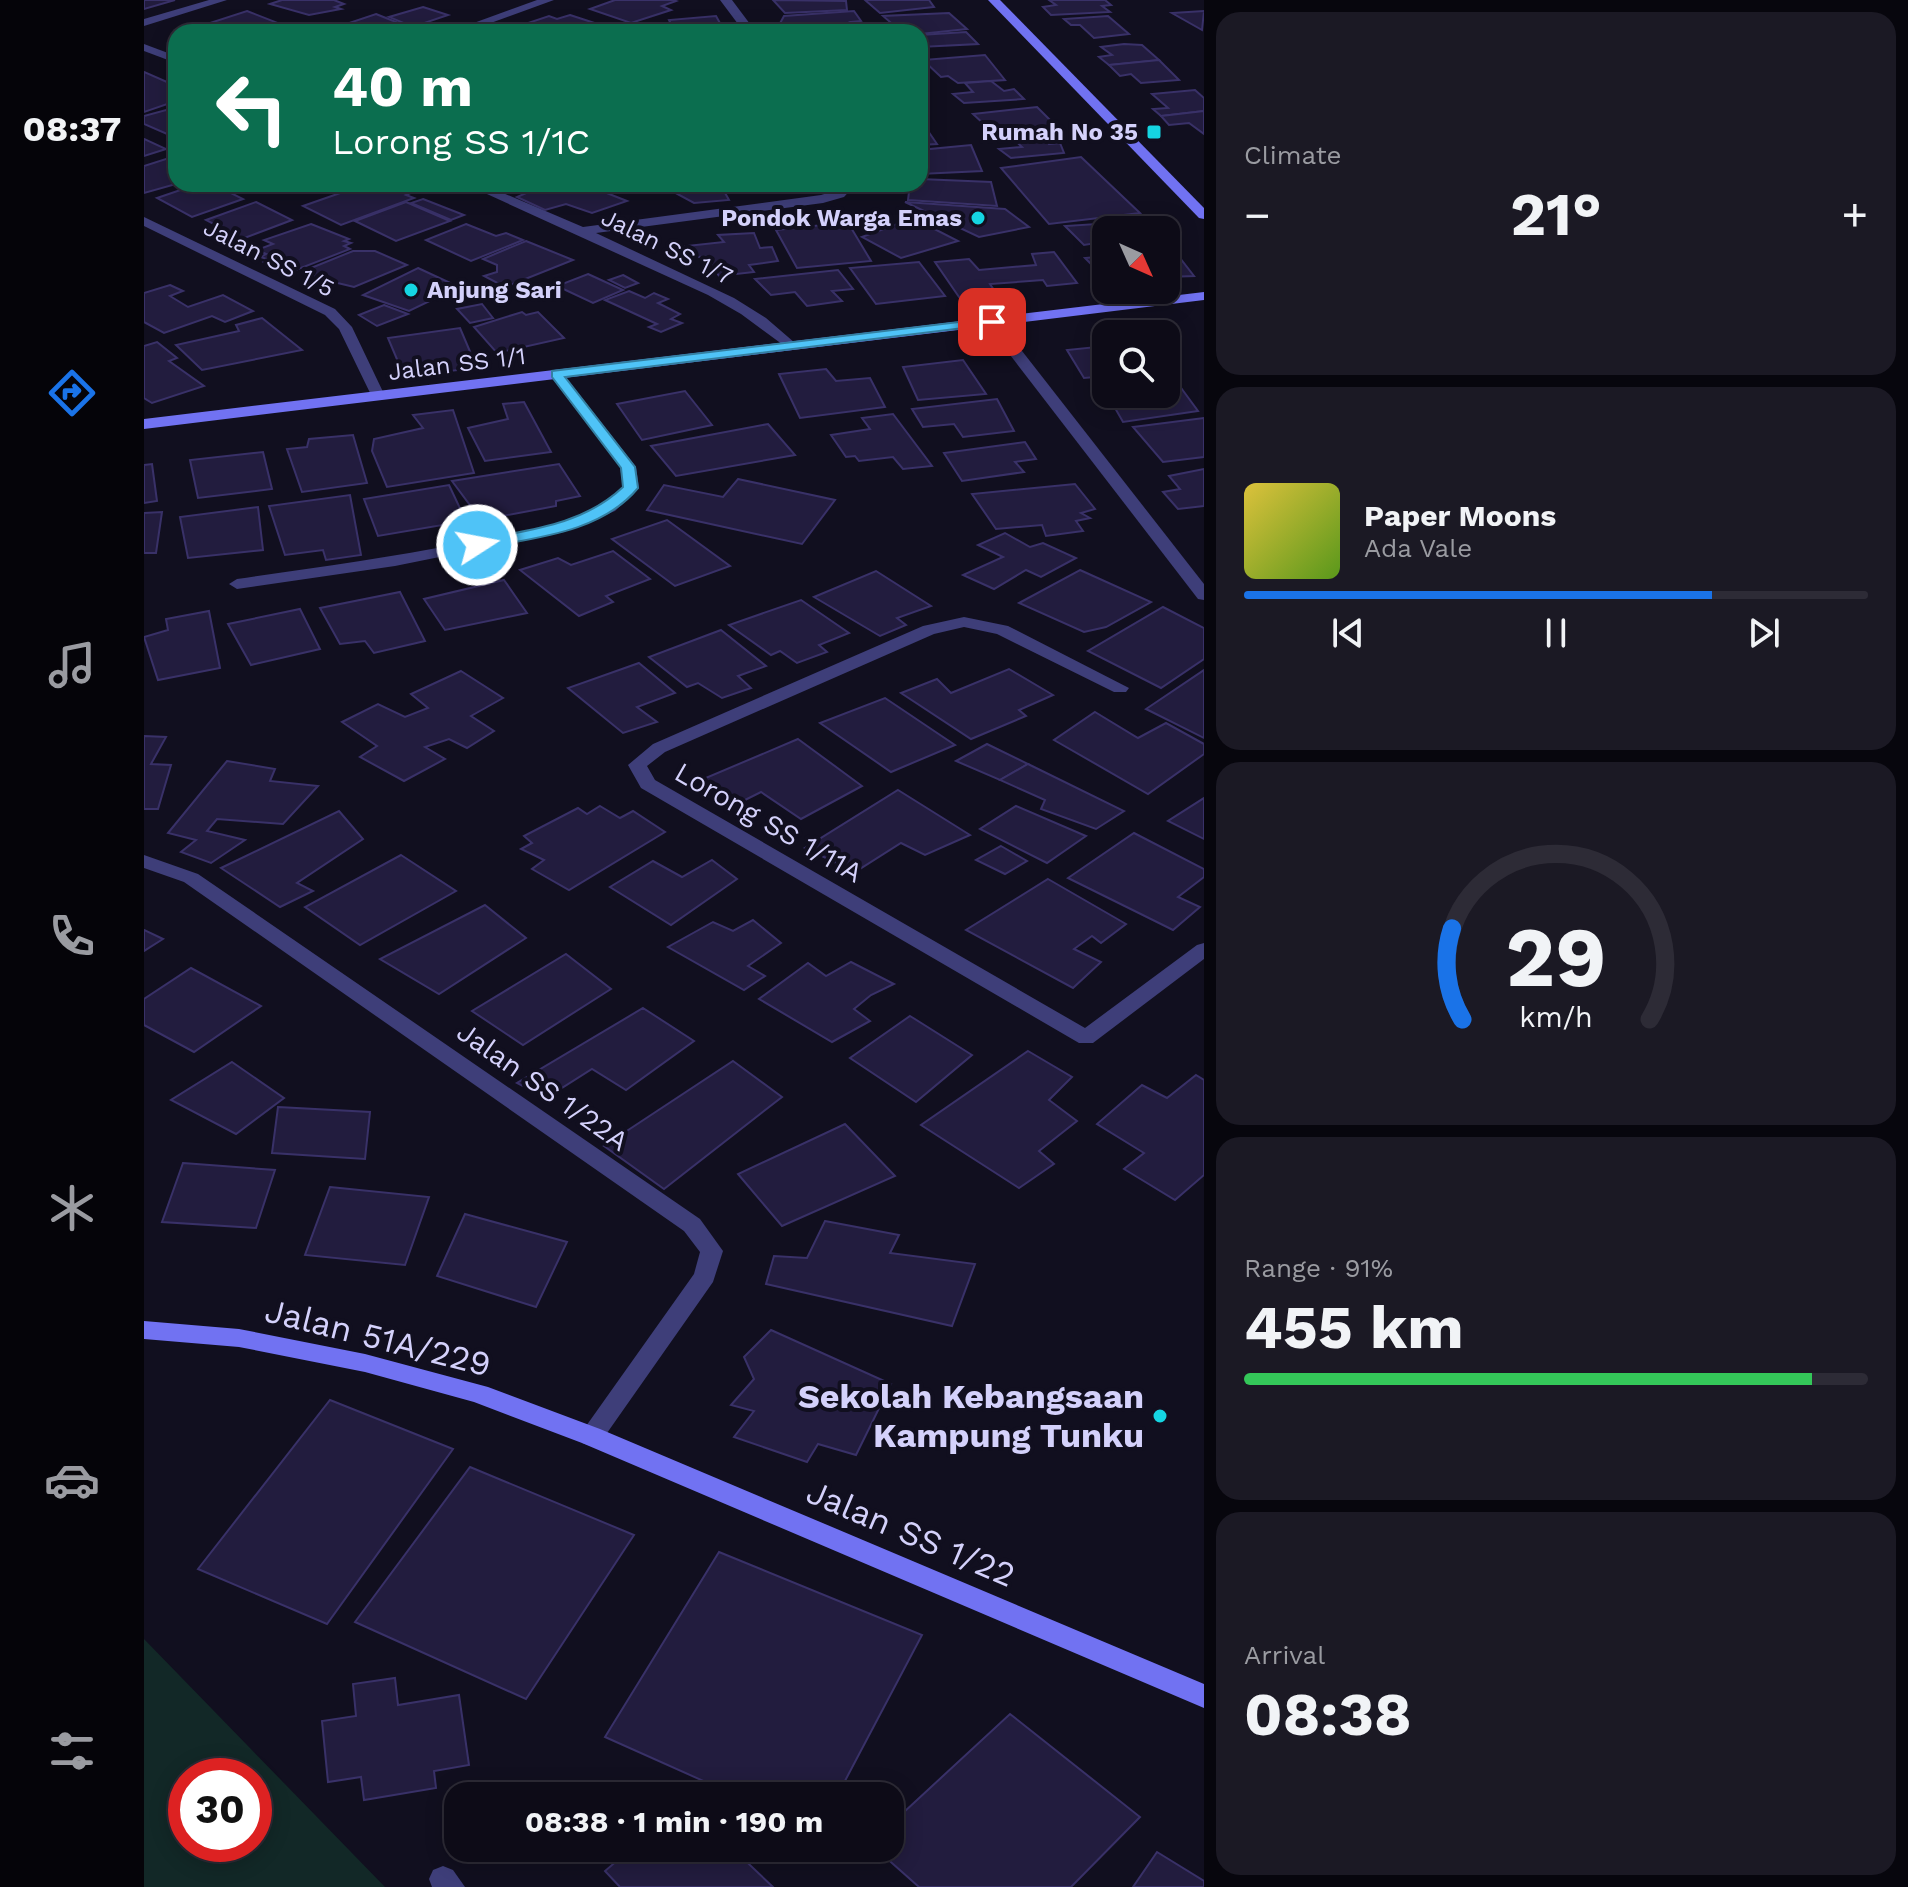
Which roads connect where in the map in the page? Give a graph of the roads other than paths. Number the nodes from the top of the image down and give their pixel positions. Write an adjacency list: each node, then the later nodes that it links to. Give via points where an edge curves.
1 (221, 0): 5 (street)
2 (548, 0): 6 (street)
3 (726, 0): 7 (street)
4 (994, 0): 12 (street)
5 (144, 23)
6 (478, 24)
7 (744, 24)
8 (144, 47): 9 (street)
9 (168, 57)
10 (490, 192): 14 (street, Jalan SS 1/7)
11 (841, 192): 14 (street, via 823,199)
12 (1204, 215)
13 (144, 221): 19 (street, Jalan SS 1/5, via 330,312 345,327)
14 (584, 231): 17 (street, Jalan SS 1/7, via 755,316)
15 (1204, 296): 16 (street, Jalan SS 1/1)
16 (992, 322): 17 (street, Jalan SS 1/1); 22 (street)
17 (790, 346): 18 (street, Jalan SS 1/1)
18 (556, 374): 19 (street, Jalan SS 1/1); 21 (street, via 628,467 631,488 609,508 558,529 395,561)
19 (378, 396): 20 (street, Jalan SS 1/1)
20 (144, 424)
21 (237, 584)
22 (1204, 595)
23 (1120, 688): 25 (street, Lorong SS 1/11A, via 1002,630 964,622 929,630 659,748 637,765 648,784 1086,1038)
24 (144, 861): 27 (street, Jalan SS 1/22A, via 191,878 692,1225 712,1251 705,1276)
25 (1204, 949)
26 (144, 1330): 27 (street, Jalan 51A/229, via 239,1338 365,1363 479,1394)
27 (591, 1436): 28 (street, Jalan SS 1/22)
28 (1204, 1696)

